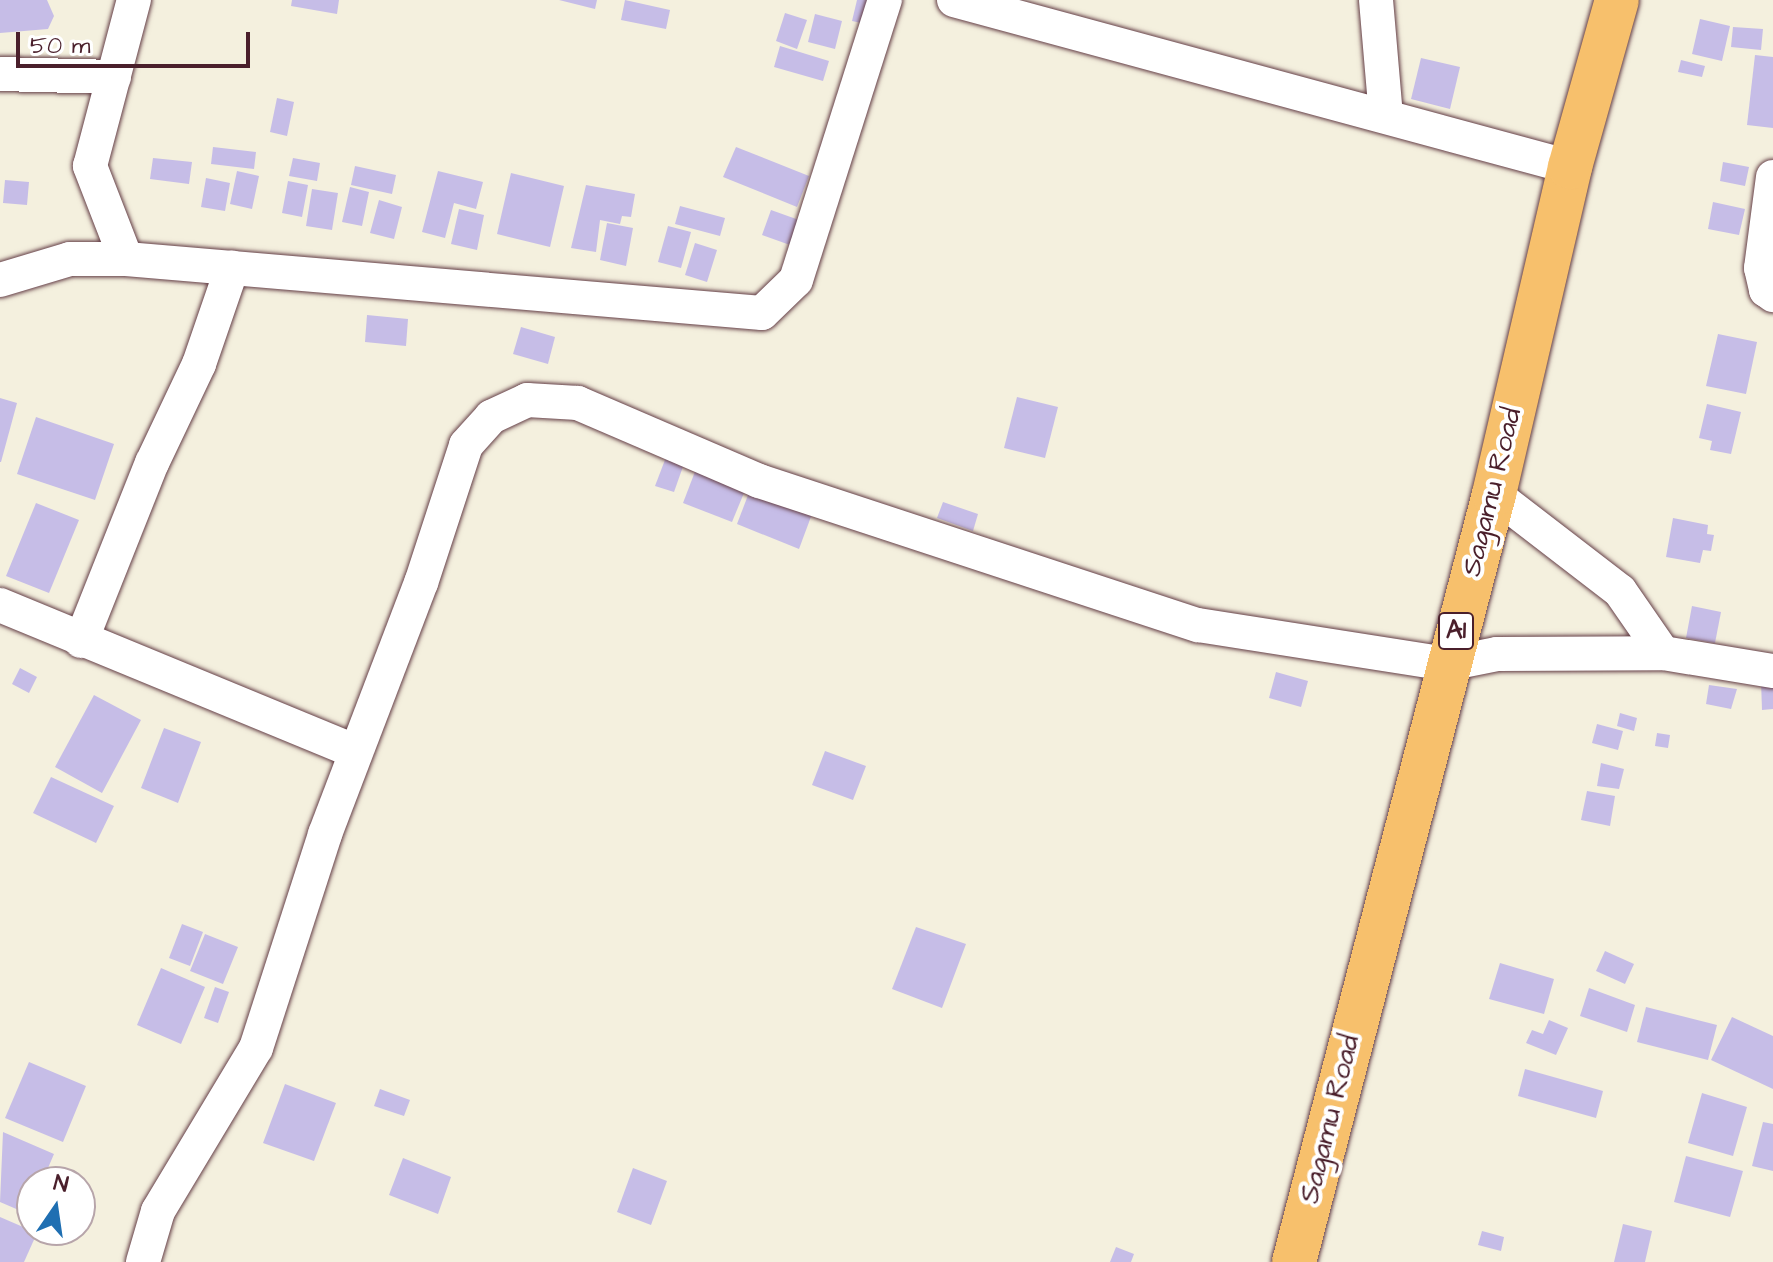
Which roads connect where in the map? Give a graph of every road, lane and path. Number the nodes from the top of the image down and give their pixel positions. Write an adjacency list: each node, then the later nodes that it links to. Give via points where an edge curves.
1 (134, 0): 7 (street)
2 (885, 0): 12 (street, via 796,280 762,313)
3 (954, 0): 8 (street)
4 (1376, 0): 8 (street)
5 (1617, 0): 9 (highway, Sagamu Road / A1)
6 (0, 74): 7 (street)
7 (114, 77): 11 (street, via 90,166)
8 (1386, 116): 9 (street)
9 (1570, 167): 15 (highway, Sagamu Road / A1)
10 (1773, 177): 14 (street, via 1761,268 1766,290)
11 (126, 259): 12 (street); 13 (street, via 70,259)
12 (232, 268): 17 (street, via 199,364 152,463)
13 (0, 280)
14 (1773, 295)
15 (1494, 494): 18 (street, via 1620,591); 19 (highway, Sagamu Road / A1)
16 (0, 605): 17 (street)
17 (81, 641): 21 (street)
18 (1663, 653): 19 (street, via 1497,654); 20 (street)
19 (1447, 664): 21 (street, via 1198,625 759,481 578,403 527,400 491,417 466,445 421,583); 23 (highway, Sagamu Road / A1)
20 (1773, 671)
21 (354, 751): 22 (street, via 256,1048 158,1211)
22 (143, 1262)
23 (1294, 1262)

